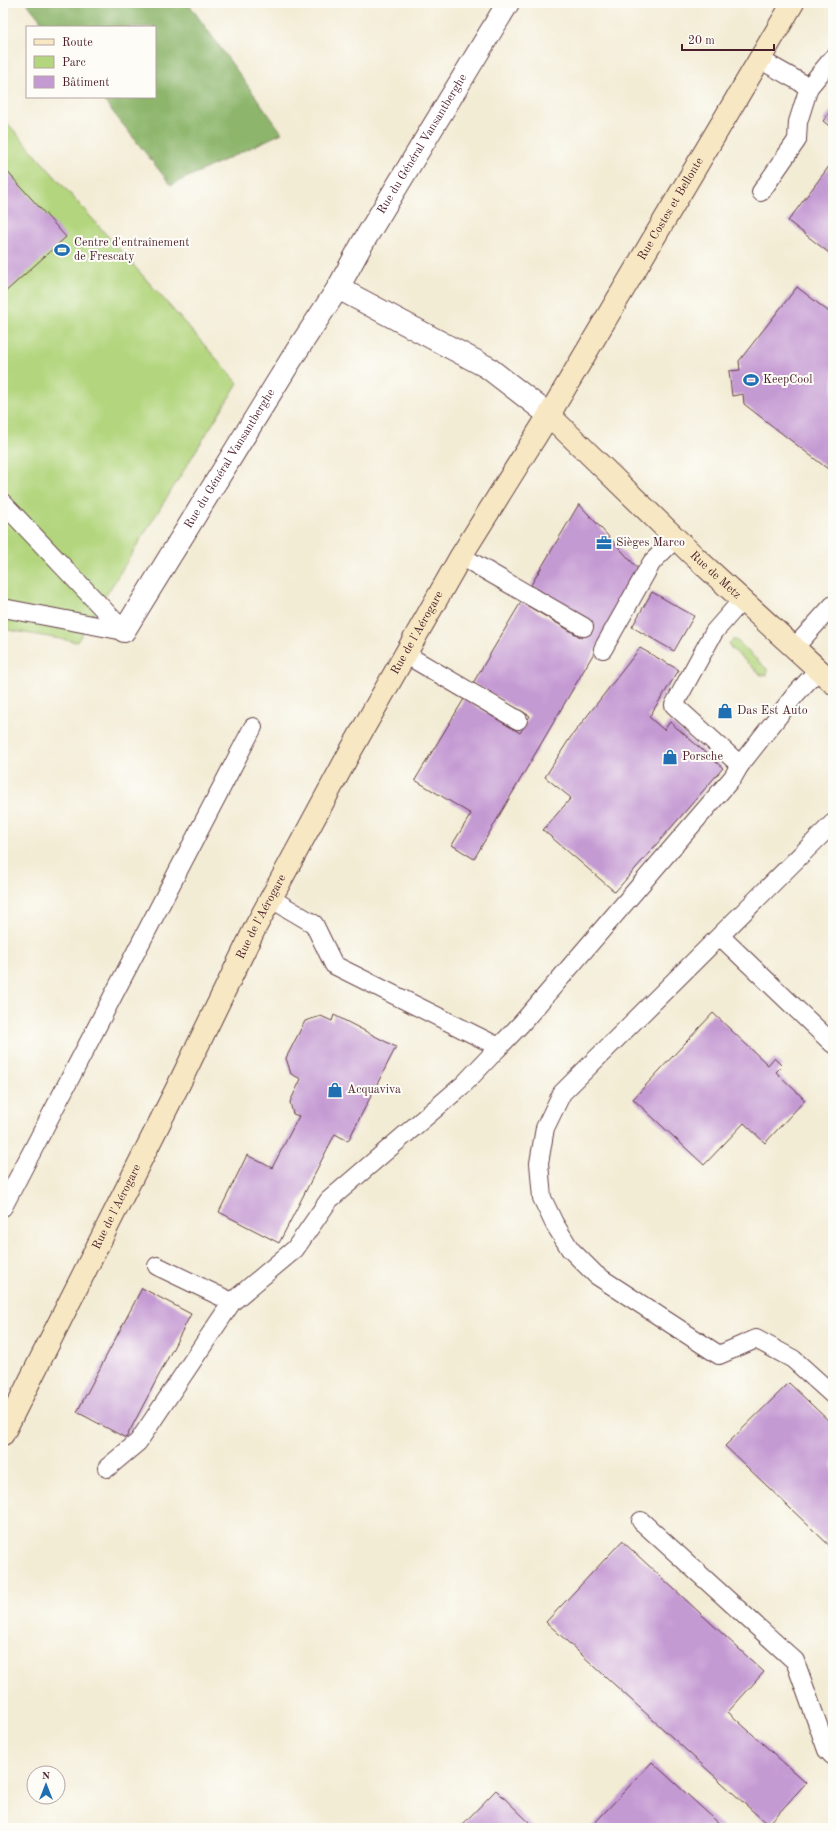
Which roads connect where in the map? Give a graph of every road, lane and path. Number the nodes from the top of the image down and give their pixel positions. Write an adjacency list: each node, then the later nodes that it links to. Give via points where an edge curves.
1 (508, 3): 7 (street, Rue du Général Vansantberghe)
2 (793, 3): 4 (main road, Rue Costes et Bellonte)
3 (833, 58): 5 (lane)
4 (759, 59): 5 (lane); 8 (main road, Rue Costes et Bellonte)
5 (810, 87): 6 (lane, via 798,122 797,140)
6 (761, 192)
7 (338, 288): 8 (street, via 487,367); 16 (street, Rue du Général Vansantberghe)
8 (549, 416): 10 (main road, Rue de Metz); 11 (main road, Rue de l'Aérogare)
9 (3, 503): 16 (lane)
10 (676, 538): 12 (main road, Rue de Metz); 18 (lane, via 652,562)
11 (461, 556): 15 (lane); 19 (main road, Rue de l'Aérogare)
12 (742, 600): 17 (main road, Rue de Metz); 23 (lane, via 714,632 674,705)
13 (833, 605): 17 (lane)
14 (3, 608): 16 (lane)
15 (584, 627)
16 (124, 631)
17 (794, 648): 20 (main road, Rue de Metz)
18 (603, 649)
19 (405, 654): 21 (lane); 25 (main road, Rue de l'Aérogare)
20 (826, 677): 23 (lane, via 795,695)
21 (518, 720)
22 (252, 727): 29 (lane)
23 (740, 765): 28 (lane, via 733,777)
24 (833, 823): 26 (lane)
25 (270, 898): 28 (lane, via 314,924 334,965); 33 (main road, Rue de l'Aérogare)
26 (720, 936): 27 (lane); 32 (lane, via 562,1093 545,1128 539,1164 542,1198 570,1249 596,1274 719,1355 756,1339 793,1359)
27 (833, 1044)
28 (499, 1047): 31 (lane, via 464,1084 329,1200 295,1249)
29 (3, 1207)
30 (157, 1266): 31 (lane)
31 (232, 1302): 34 (lane, via 138,1442)
32 (833, 1395)
33 (3, 1434)
34 (107, 1468)
35 (641, 1521): 36 (lane, via 795,1661 827,1750)
36 (833, 1756)

